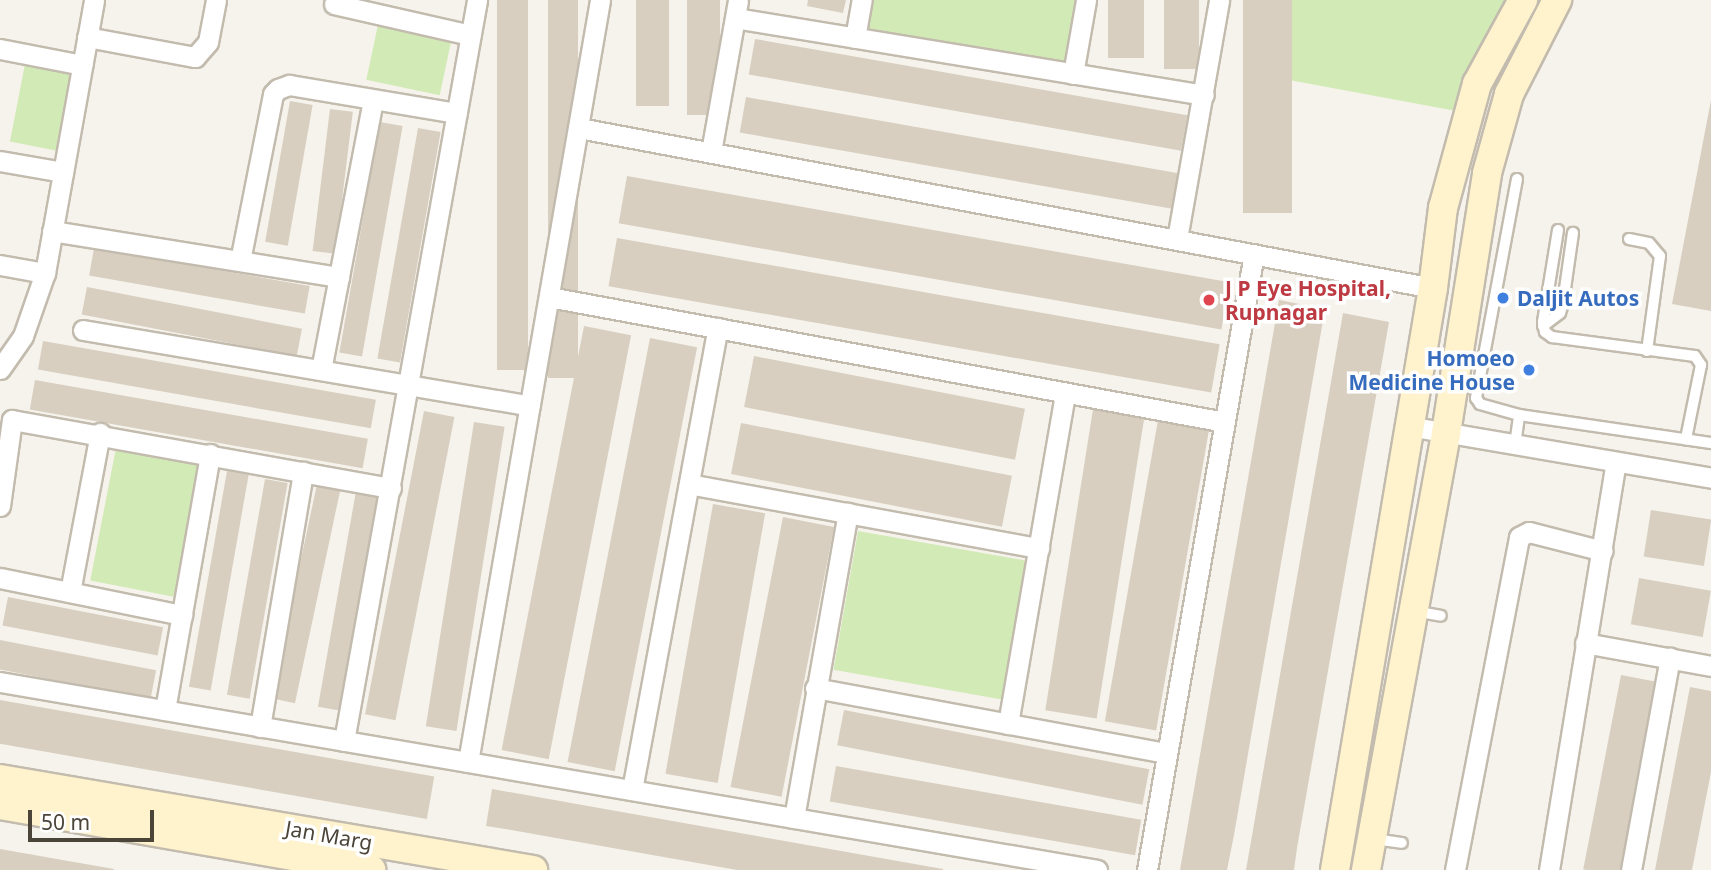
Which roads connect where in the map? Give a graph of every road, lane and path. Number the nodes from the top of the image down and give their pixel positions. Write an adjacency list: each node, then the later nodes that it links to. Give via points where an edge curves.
1 (94, 0): 13 (street)
2 (216, 0): 13 (street, via 208,42 195,57)
3 (477, 0): 12 (street)
4 (600, 0): 21 (street)
5 (862, 0): 14 (street)
6 (1086, 0): 17 (street)
7 (1219, 0): 18 (street)
8 (1522, 0): 36 (street, via 1477,84 1467,113 1443,208)
9 (1557, 0): 51 (street, via 1524,61 1498,127)
10 (334, 4): 12 (street)
11 (736, 9): 14 (street); 22 (street)
12 (471, 35): 20 (street)
13 (87, 37): 16 (street)
14 (855, 38): 17 (street)
15 (0, 49): 16 (street)
16 (82, 65): 24 (street)
17 (1073, 74): 18 (street)
18 (1204, 95): 29 (street)
19 (373, 100): 20 (street); 32 (street, via 289,86 273,94); 35 (street)
20 (457, 113): 44 (street)
21 (579, 128): 22 (street); 37 (street)
22 (711, 152): 29 (street)
23 (0, 161): 24 (street)
24 (63, 172): 27 (street)
25 (1517, 179): 47 (lane, via 1476,398 1480,404)
26 (1559, 230): 38 (lane)
27 (52, 232): 32 (street); 34 (street)
28 (1573, 233): 38 (lane, via 1560,313)
29 (1177, 239): 31 (street)
30 (1629, 239): 41 (lane, via 1649,243 1660,256)
31 (1254, 254): 36 (street); 48 (street)
32 (240, 261): 35 (street)
33 (0, 265): 34 (street)
34 (45, 273): 42 (street, via 23,336)
35 (339, 276): 43 (street)
36 (1433, 288): 49 (street)
37 (550, 297): 39 (street); 46 (street)
38 (1543, 326): 41 (lane, via 1552,337)
39 (718, 328): 45 (street); 59 (street)
40 (83, 330): 43 (street)
41 (1647, 351): 52 (lane, via 1700,360)
42 (0, 369)
43 (321, 370): 44 (street)
44 (408, 385): 46 (street); 60 (street)
45 (1065, 393): 48 (street); 63 (street)
46 (530, 406): 80 (street)
47 (1519, 415): 52 (lane); 54 (lane)
48 (1225, 422): 79 (street)
49 (1408, 426): 51 (street); 91 (street)
50 (100, 433): 55 (street); 61 (street, via 12,420); 66 (street)
51 (1446, 433): 54 (street); 67 (street)
52 (1686, 439): 53 (lane)
53 (1711, 443)
54 (1515, 445): 56 (street)
55 (210, 454): 57 (street); 68 (street)
56 (1616, 462): 58 (street); 64 (street)
57 (303, 471): 60 (street); 77 (street)
58 (1711, 478)
59 (689, 484): 62 (street); 82 (street)
60 (391, 488): 78 (street)
61 (0, 506)
62 (848, 513): 63 (street); 74 (street)
63 (1040, 548): 76 (street)
64 (1603, 551): 70 (street); 93 (street, via 1529,532 1519,537)
65 (0, 578): 66 (street)
66 (70, 592): 68 (street)
67 (1414, 611): 69 (lane); 85 (street)
68 (182, 615): 75 (street)
69 (1441, 616)
70 (1585, 643): 71 (street); 94 (street)
71 (1670, 658): 72 (street); 95 (street)
72 (1711, 666)
73 (0, 682): 75 (street)
74 (815, 688): 76 (street); 84 (street)
75 (165, 710): 77 (street)
76 (1008, 724): 79 (street)
77 (260, 727): 78 (street)
78 (344, 741): 80 (street)
79 (1167, 753): 90 (street)
80 (468, 762): 82 (street)
81 (0, 779): 88 (street, Jan Marg)
82 (632, 790): 84 (street)
83 (0, 805): 87 (street)
84 (794, 818): 89 (street)
85 (1372, 838): 86 (lane); 92 (street)
86 (1402, 844)
87 (371, 870)
88 (533, 870)
89 (1097, 870)
90 (1147, 870)
91 (1335, 870)
92 (1366, 870)
93 (1455, 870)
94 (1549, 870)
95 (1631, 870)

